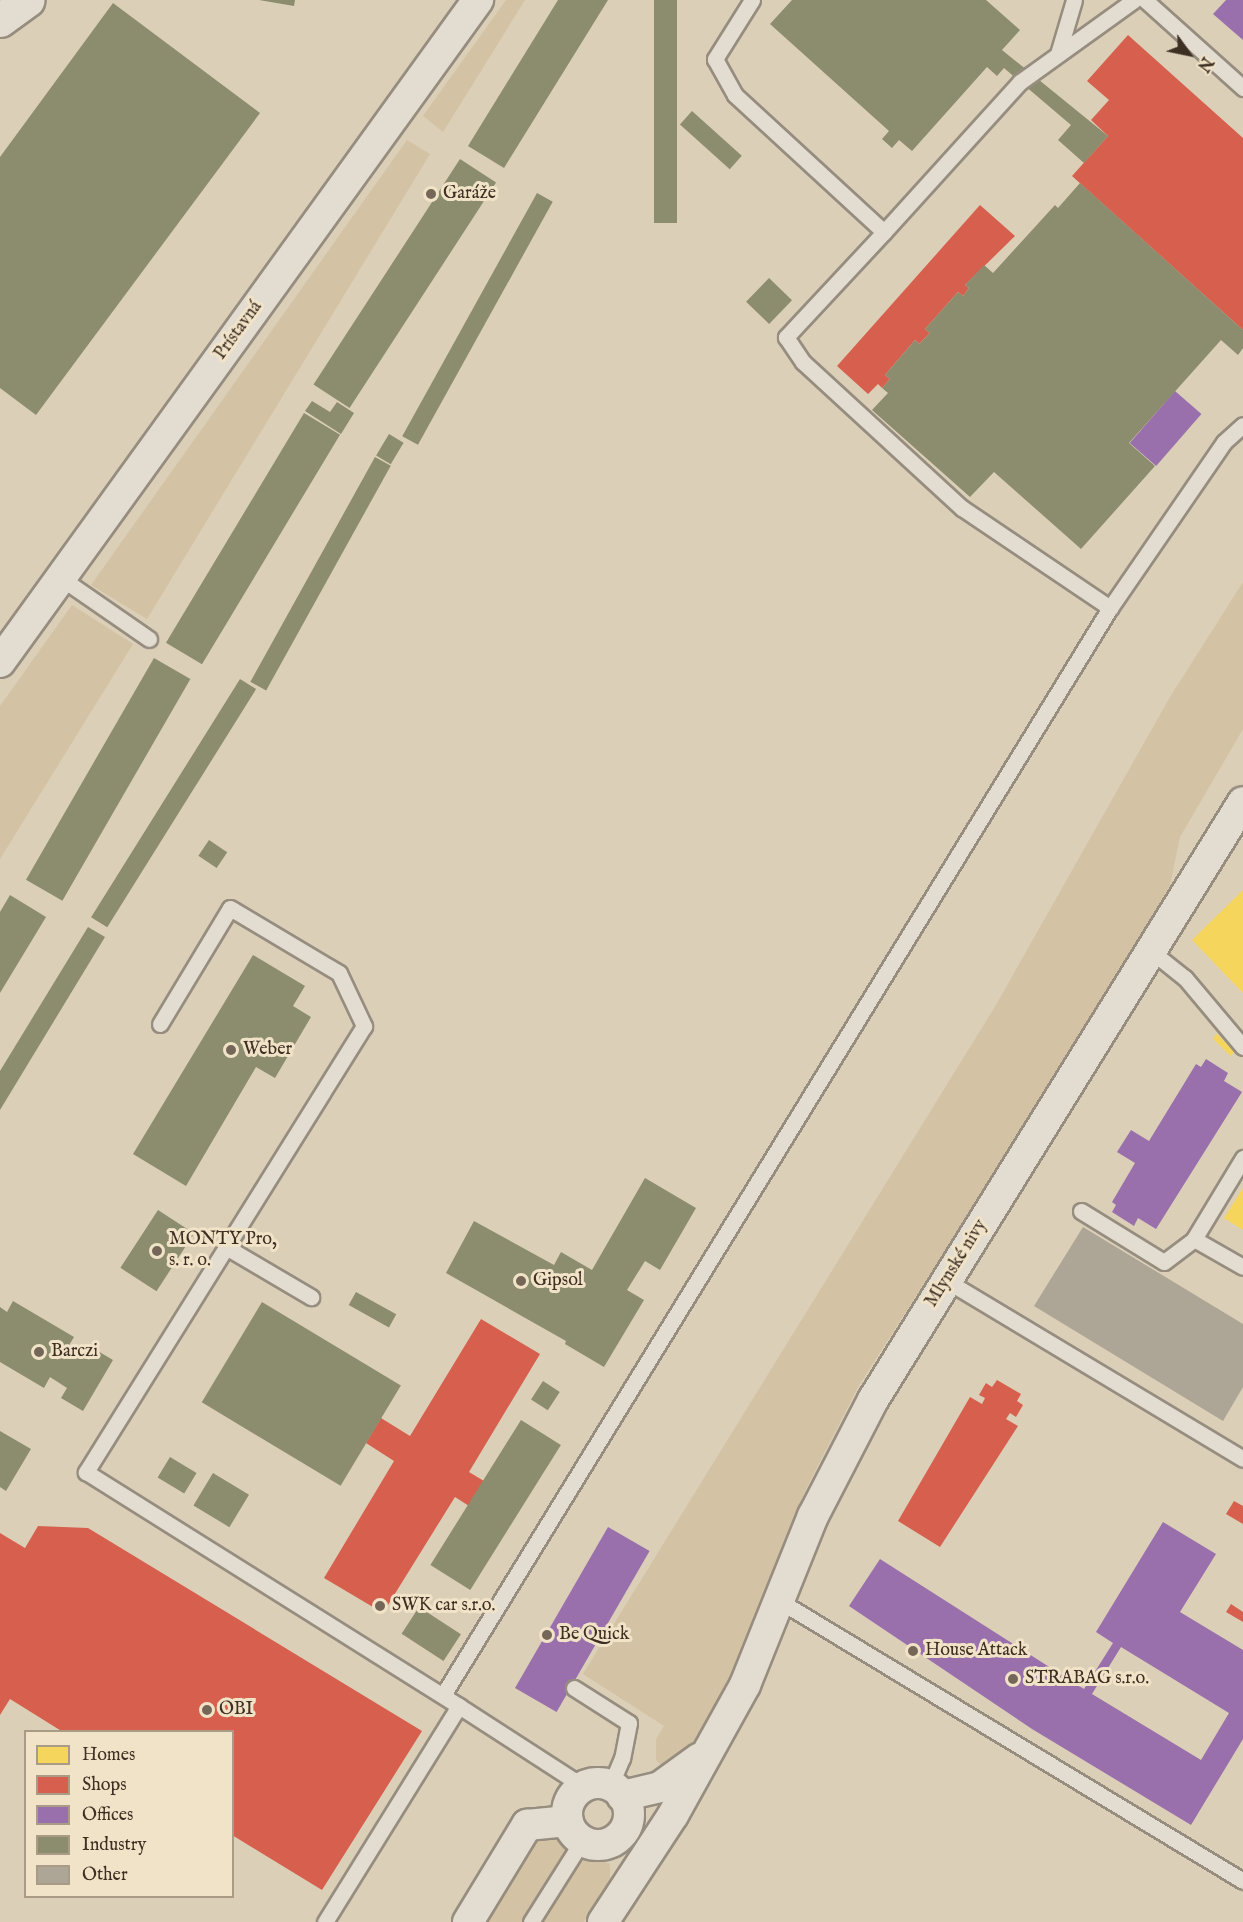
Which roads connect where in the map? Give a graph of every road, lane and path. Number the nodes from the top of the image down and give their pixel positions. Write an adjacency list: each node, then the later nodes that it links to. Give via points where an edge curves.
1 (28, 0): 7 (main road)
2 (478, 0): 12 (street, Prístavná)
3 (752, 0): 10 (lane, via 716,59 735,95)
4 (1074, 0): 8 (lane)
5 (1134, 0): 8 (lane)
6 (1144, 0): 9 (lane)
7 (0, 20)
8 (1058, 54): 10 (lane, via 1020,82)
9 (1243, 88)
10 (884, 232): 13 (lane, via 786,337 803,363 962,508)
11 (1243, 425): 13 (lane, via 1224,442)
12 (61, 578): 14 (lane); 15 (street, Prístavná)
13 (1110, 608): 30 (lane)
14 (149, 639)
15 (0, 662)
16 (1243, 802): 17 (street, Mlynské nivy)
17 (1151, 951): 19 (lane, via 1185,978); 25 (street, Mlynské nivy)
18 (160, 1024): 23 (lane, via 230,908 339,973 364,1026)
19 (1243, 1047)
20 (1243, 1158): 22 (lane)
21 (1081, 1211): 22 (lane, via 1164,1262)
22 (1194, 1239): 24 (lane)
23 (226, 1247): 26 (lane); 30 (lane, via 86,1472)
24 (1243, 1267)
25 (946, 1281): 27 (lane); 28 (street, Mlynské nivy, via 843,1454)
26 (311, 1297)
27 (1243, 1459)
28 (778, 1600): 32 (street, Mlynské nivy, via 745,1685); 36 (lane)
29 (574, 1688): 33 (lane, via 629,1723)
30 (443, 1695): 31 (lane)
31 (459, 1706): 33 (lane); 38 (lane)
32 (712, 1749): 33 (street, Mlynské nivy, via 673,1780); 34 (street, Mlynské nivy)
33 (612, 1805): 34 (street, Mlynské nivy, via 648,1822); 35 (street, Mlynské nivy, via 599,1845); 35 (street, via 571,1798); 37 (street)
34 (673, 1815): 37 (street, Mlynské nivy)
35 (575, 1831): 39 (street, Mlynské nivy, via 527,1825); 40 (lane)
36 (1243, 1881)
37 (624, 1887): 41 (street, Mlynské nivy)
38 (325, 1922)
39 (468, 1922)
40 (531, 1922)
41 (603, 1922)

